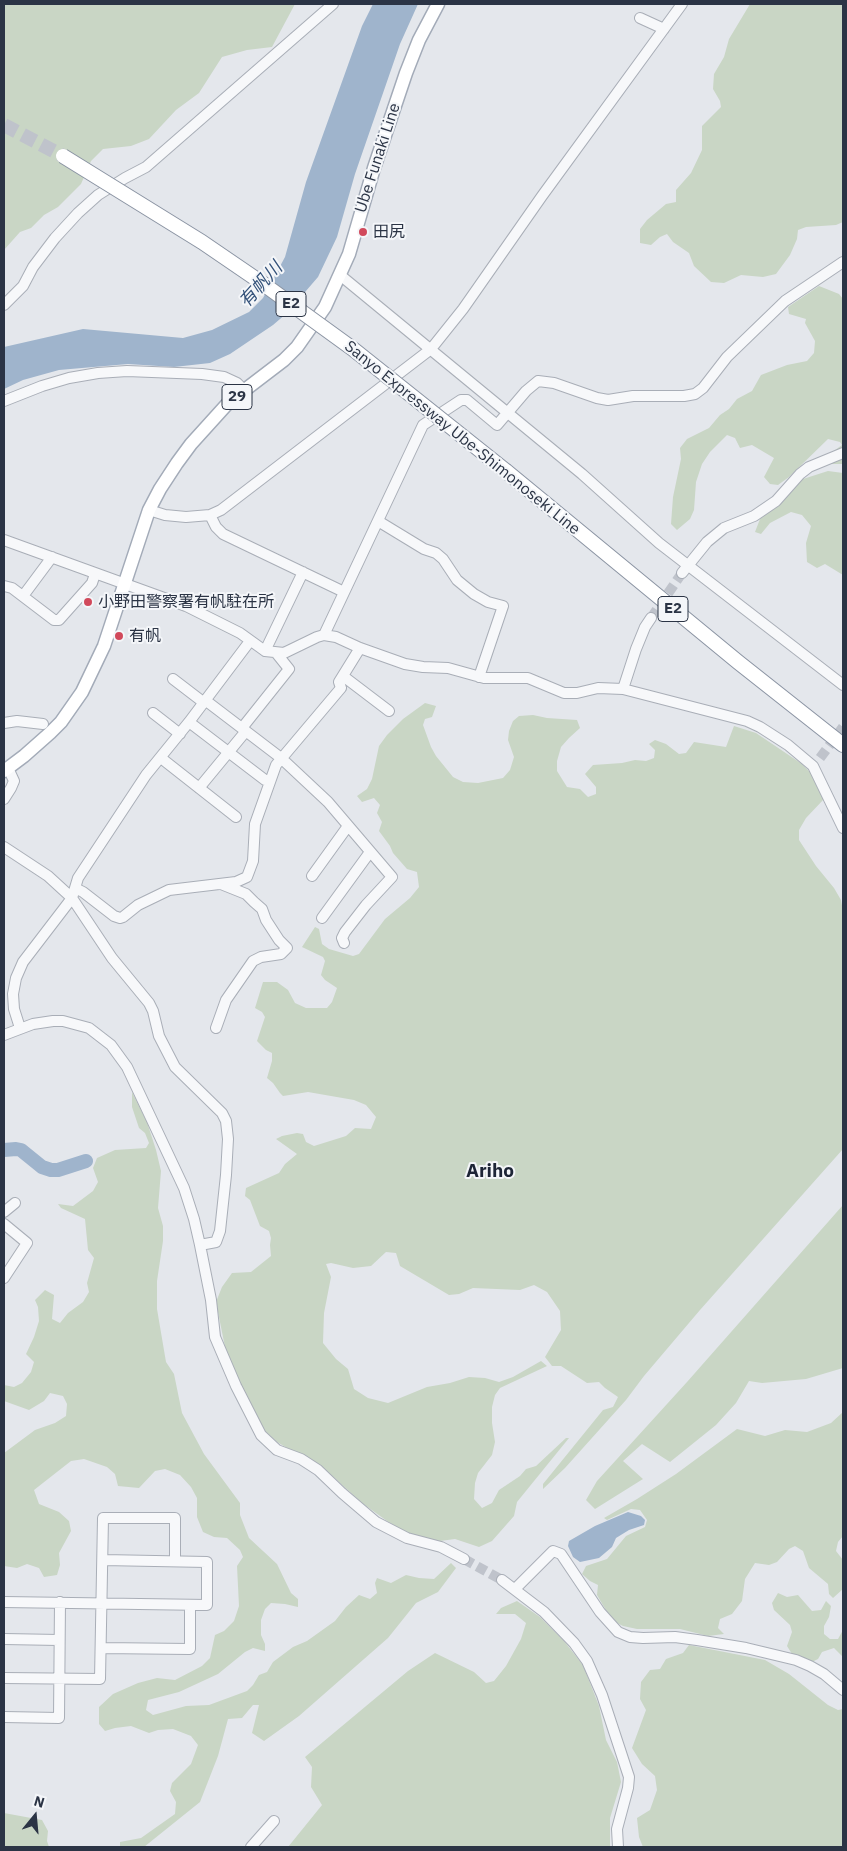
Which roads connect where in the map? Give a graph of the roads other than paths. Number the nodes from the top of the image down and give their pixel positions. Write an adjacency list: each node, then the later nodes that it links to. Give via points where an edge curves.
1 (334, 4): 9 (street, via 146,167 98,195 55,238 33,266 23,286)
2 (438, 4): 8 (main road, Ube Funaki Line / 29, via 406,73)
3 (682, 4): 5 (street)
4 (640, 18): 5 (street)
5 (664, 29): 10 (street)
6 (63, 156): 46 (highway, Sanyo Expressway Ube-Shimonoseki Line / E2, bridge, via 202,242 354,349)
7 (843, 262): 13 (street, via 785,301 727,357 704,388 695,394 608,400 538,381)
8 (340, 275): 10 (street); 11 (main road, Ube Funaki Line / 29, via 325,307 297,347)
9 (4, 305)
10 (431, 350): 13 (street); 16 (street, via 240,496)
11 (245, 391): 12 (street, via 224,377 126,371 69,378); 15 (main road, Ube Funaki Line / 29, via 230,402 191,444)
12 (4, 401)
13 (509, 413): 17 (street, via 497,425 467,400 461,400 423,425); 20 (street, via 582,474)
14 (843, 453): 20 (street, via 809,467 776,500 754,516 724,528 707,542)
15 (149, 510): 16 (street, via 175,517); 23 (main road, Ube Funaki Line / 29)
16 (210, 515): 21 (street, via 224,534)
17 (378, 521): 25 (street); 34 (street, via 436,554 456,580 474,594 504,606)
18 (4, 540): 19 (street)
19 (52, 556): 22 (street); 26 (street)
20 (685, 569): 36 (street)
21 (303, 572): 25 (street); 31 (street)
22 (95, 574): 23 (street); 26 (street, via 92,583 59,620 54,620)
23 (124, 584): 29 (street, via 186,606); 50 (main road, Ube Funaki Line / 29, via 104,646 82,692 61,722)
24 (4, 586): 26 (street)
25 (344, 592): 28 (street)
26 (23, 596)
27 (651, 618): 37 (street, via 636,648)
28 (324, 635): 30 (street); 32 (street)
29 (250, 641): 31 (street); 38 (street)
30 (360, 648): 33 (street); 34 (street, via 405,664 448,668)
31 (266, 651): 32 (street)
32 (277, 654): 44 (street, via 289,668)
33 (343, 676): 39 (street); 49 (street, via 339,682 341,688)
34 (478, 677): 37 (street, via 528,678 564,693 598,688)
35 (173, 679): 38 (street)
36 (843, 685)
37 (623, 689): 56 (street, via 747,721 816,762)
38 (204, 701): 41 (street); 44 (street)
39 (389, 711)
40 (153, 713): 45 (street)
41 (190, 722): 45 (street); 47 (street)
42 (4, 723): 43 (street)
43 (43, 724)
44 (244, 729): 47 (street); 49 (street)
45 (180, 734): 48 (street)
46 (843, 745)
47 (228, 752): 51 (street); 52 (street)
48 (161, 758): 52 (street); 61 (street, via 91,857 78,878)
49 (281, 758): 55 (street, via 328,802); 60 (street, via 255,824 251,870 247,877 236,882)
50 (6, 770): 53 (street, via 14,781)
51 (264, 780)
52 (199, 788): 54 (street)
53 (4, 799)
54 (236, 816)
55 (348, 826): 58 (street); 59 (street)
56 (843, 828)
57 (4, 847): 61 (street)
58 (370, 852): 62 (street); 63 (street, via 392,877 345,932)
59 (312, 876)
60 (220, 884): 61 (street, via 169,890 120,918 84,892); 65 (street, via 246,894 262,909 266,920 287,948 281,954 253,961 226,1000)
61 (74, 893): 64 (street, via 23,962 16,978 13,1001); 70 (street, via 112,958 149,1003 159,1036 175,1067 222,1112 226,1121 226,1175 219,1237 213,1243)
62 (322, 918)
63 (344, 944)
64 (20, 1028): 66 (street); 70 (street, via 43,1022 72,1023 96,1033 117,1052 184,1188)
65 (216, 1028)
66 (4, 1035)
67 (15, 1203): 68 (street)
68 (4, 1212)
69 (4, 1224): 71 (street, via 28,1243)
70 (200, 1245): 72 (street, via 215,1337 261,1435 277,1450 318,1470 376,1522 407,1538 441,1547)
71 (4, 1278)
72 (464, 1559)
73 (103, 1560): 74 (street); 74 (street, via 103,1518 175,1518); 79 (street)
74 (175, 1561): 80 (street, via 207,1562 207,1604)
75 (502, 1580): 76 (street)
76 (515, 1590): 86 (street, via 553,1551 561,1554 600,1612 618,1632 630,1637 697,1640 796,1660 824,1674); 90 (street, via 544,1612 574,1643 587,1661 602,1695 629,1777 617,1829)
77 (4, 1602): 78 (street)
78 (60, 1602): 79 (street); 82 (street)
79 (101, 1603): 80 (street); 83 (street)
80 (190, 1605): 83 (street, via 190,1649)
81 (4, 1639): 82 (street)
82 (59, 1640): 85 (street)
83 (101, 1648): 85 (street, via 100,1679)
84 (4, 1678): 85 (street)
85 (59, 1679): 87 (street, via 59,1718)
86 (843, 1690)
87 (4, 1718)
88 (274, 1821): 89 (street)
89 (251, 1847)
90 (618, 1847)

